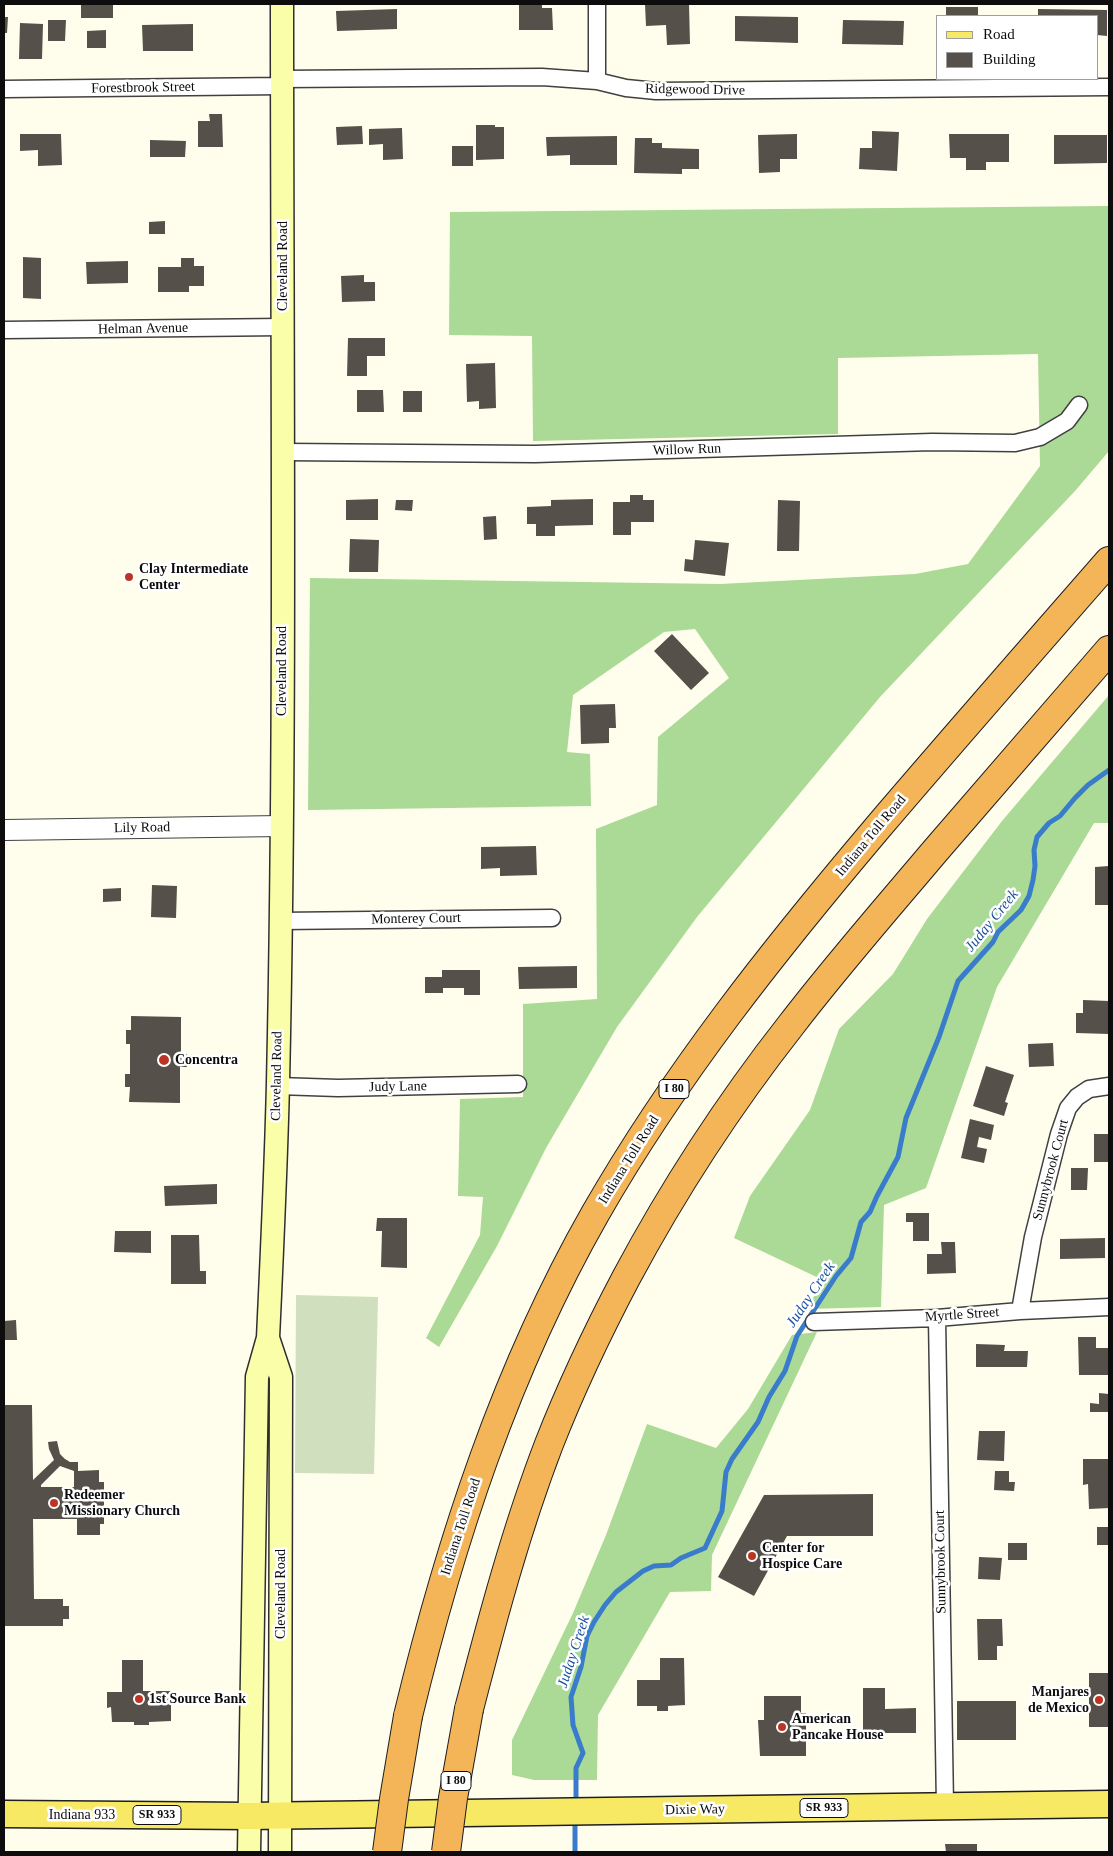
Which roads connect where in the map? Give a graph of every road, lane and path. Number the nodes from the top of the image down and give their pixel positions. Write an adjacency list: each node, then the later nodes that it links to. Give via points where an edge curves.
1 (282, 4): 4 (main road, Cleveland Road)
2 (597, 4): 3 (street)
3 (597, 81): 4 (street, Ridgewood Drive, via 542,77); 5 (street, Ridgewood Drive, via 656,91)
4 (282, 83): 6 (street, Forestbrook Street); 7 (main road, Cleveland Road)
5 (1109, 87)
6 (4, 89)
7 (283, 328): 8 (street, Helman Avenue); 10 (main road, Cleveland Road)
8 (4, 330)
9 (1079, 405): 10 (street, Willow Run, via 1067,421 1040,436 1015,443 932,442 535,454)
10 (282, 452): 13 (main road, Cleveland Road)
11 (1109, 561): 32 (highway, Indiana Toll Road / I 80, bridge, via 800,920 690,1064 593,1218 558,1285 508,1395 470,1496 428,1634 408,1716)
12 (1109, 650): 33 (highway, I 80, bridge, via 855,944 790,1026 740,1093 685,1176 626,1278 549,1444 509,1562 469,1709)
13 (281, 826): 14 (street, Lily Road); 16 (main road, Cleveland Road)
14 (4, 830)
15 (552, 918): 16 (street, Monterey Court)
16 (280, 921): 18 (main road, Cleveland Road)
17 (518, 1084): 18 (street, Judy Lane, via 406,1088)
18 (278, 1086): 24 (main road, Cleveland Road)
19 (1109, 1086): 21 (street, Sunnybrook Court, via 1088,1089 1068,1108 1033,1236)
20 (1109, 1307): 21 (street, Myrtle Street)
21 (1020, 1311): 22 (street, Myrtle Street)
22 (937, 1318): 23 (street, Myrtle Street); 26 (street, Sunnybrook Court)
23 (814, 1322)
24 (268, 1338): 28 (main road, Cleveland Road, via 282,1377); 29 (main road, Cleveland Road, via 257,1377)
25 (1109, 1804): 26 (main road, Dixie Way / SR 933)
26 (945, 1806): 28 (main road, Dixie Way / SR 933)
27 (4, 1814): 29 (main road, Indiana 933 / SR 933)
28 (280, 1815): 29 (main road, Indiana 933 / SR 933); 31 (main road, Cleveland Road)
29 (249, 1816): 30 (main road, Cleveland Road)
30 (250, 1852)
31 (280, 1852)
32 (387, 1852)
33 (446, 1852)

